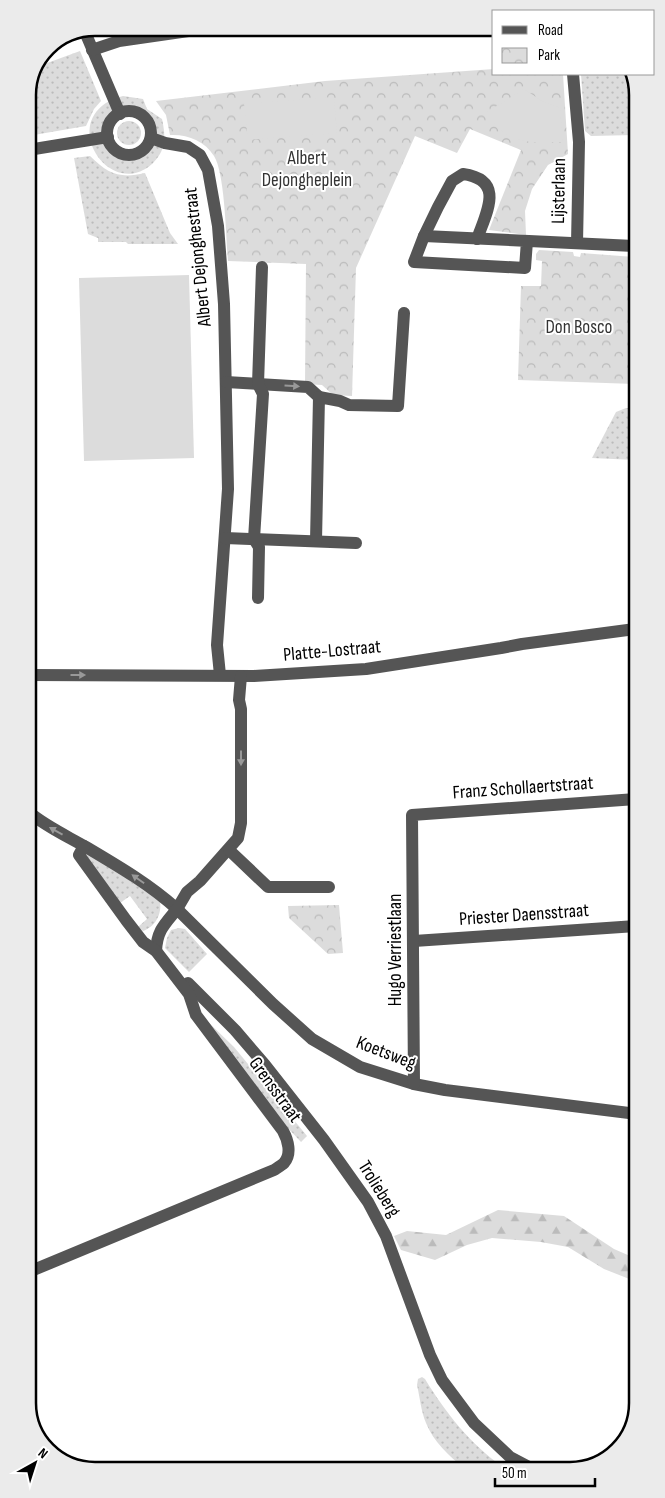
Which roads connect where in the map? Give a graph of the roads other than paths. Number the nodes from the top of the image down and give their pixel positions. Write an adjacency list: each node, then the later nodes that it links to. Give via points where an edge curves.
1 (154, 36): 3 (street, via 120,41)
2 (87, 37): 3 (street)
3 (92, 50): 5 (street)
4 (573, 75): 12 (street, Lijsterlaan, via 578,142)
5 (120, 114): 6 (street, via 112,120); 7 (street, via 136,112 140,115 148,123)
6 (108, 137): 7 (street, via 111,146 125,155 143,150); 8 (street)
7 (151, 138): 16 (street, Albert Dejonghestraat, via 193,149 204,160 208,170 220,247)
8 (36, 149)
9 (424, 236): 10 (street); 10 (street, via 452,181 463,174 487,183 490,194); 11 (street, via 414,262 524,268)
10 (477, 240): 11 (street)
11 (527, 241): 12 (street)
12 (577, 243): 13 (street, Lijsterlaan)
13 (629, 246)
14 (262, 267): 17 (street)
15 (404, 313): 18 (street, via 398,406 349,405)
16 (226, 382): 17 (street); 19 (street, Albert Dejonghestraat, via 228,489)
17 (258, 384): 18 (street, one-way to 18, via 308,387); 20 (street, via 263,394)
18 (319, 397): 21 (street)
19 (225, 538): 20 (street); 25 (street, Albert Dejonghestraat, via 217,645)
20 (254, 539): 21 (street); 23 (street, via 259,547)
21 (316, 541): 22 (street)
22 (356, 543)
23 (258, 598)
24 (629, 630): 27 (street, Platte-Lostraat, via 366,669)
25 (220, 674): 26 (street, Platte-Lostraat, one-way to 25); 27 (street, Platte-Lostraat)
26 (36, 675)
27 (241, 676): 32 (street, one-way to 32, via 238,700 242,709 241,823 238,838)
28 (629, 800): 29 (street, Franz Schollaertstraat)
29 (412, 815): 36 (street, Hugo Verriestlaan)
30 (36, 818): 31 (street, Koetsweg, one-way to 30)
31 (84, 846): 34 (street, Koetsweg, one-way to 31, via 131,873); 37 (street, Grensstraat, via 79,855 143,942)
32 (229, 850): 33 (street, via 268,887); 34 (street, via 186,892)
33 (329, 887)
34 (177, 908): 37 (street, via 156,938); 38 (street, Koetsweg, via 312,1039 360,1067)
35 (629, 926): 36 (street, Priester Daensstraat)
36 (414, 941): 38 (street, Hugo Verriestlaan)
37 (156, 951): 40 (street, Grensstraat, via 190,994 196,1015 284,1131 288,1152 284,1162 274,1170); 41 (street, Trolieberg, via 234,1030 324,1140 368,1202 386,1236 442,1380 474,1423)
38 (414, 1084): 39 (street, Koetsweg)
39 (629, 1113)
40 (36, 1269)
41 (520, 1462)

